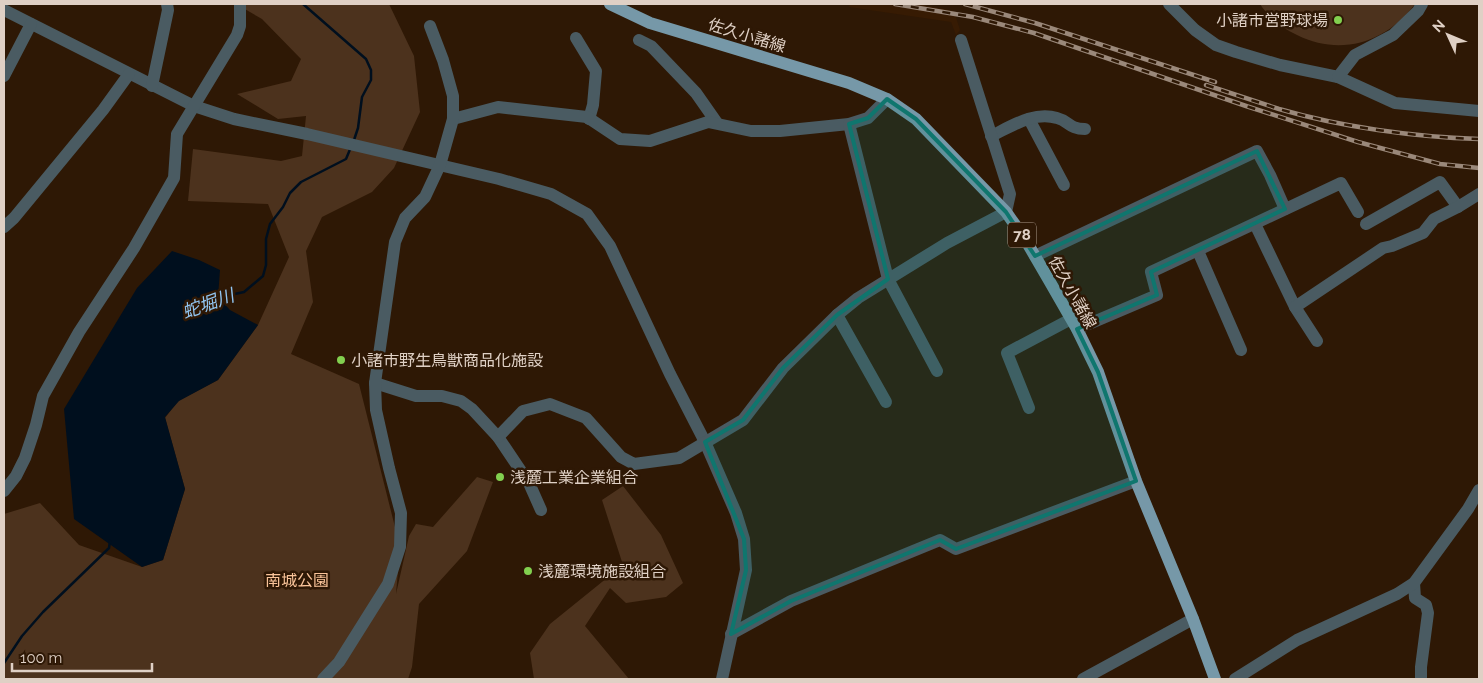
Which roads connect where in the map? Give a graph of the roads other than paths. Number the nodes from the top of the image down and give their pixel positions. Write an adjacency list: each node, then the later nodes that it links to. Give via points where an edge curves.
1 (167, 4): 15 (street)
2 (240, 4): 17 (street, via 237,35)
3 (610, 4): 16 (main road, 佐久小諸線 / 78, via 650,23 849,83)
4 (1169, 4): 14 (street, via 1195,30 1216,45 1280,65)
5 (1422, 4): 14 (street, via 1393,35 1355,55)
6 (4, 10): 7 (street)
7 (31, 24): 12 (street); 13 (street)
8 (430, 26): 19 (street, via 453,96)
9 (576, 38): 20 (street, via 596,71)
10 (639, 40): 22 (street, via 651,46 696,93)
11 (961, 40): 25 (street)
12 (129, 74): 15 (street); 35 (street, via 103,110)
13 (4, 76)
14 (1338, 77): 18 (street, via 1395,103)
15 (152, 86): 17 (street)
16 (887, 99): 23 (street, via 868,118); 31 (main road, 佐久小諸線 / 78, via 916,120)
17 (194, 106): 26 (street, via 234,120); 52 (street, via 177,134 174,178 43,396 24,458)
18 (1479, 111)
19 (453, 119): 20 (street, via 498,107); 26 (street)
20 (589, 119): 22 (street, via 620,139 650,141 708,122)
21 (1029, 119): 24 (street, via 1035,116 1058,118 1075,129); 25 (street); 27 (street)
22 (717, 123): 23 (street, via 751,131)
23 (849, 124): 38 (street)
24 (1085, 129)
25 (991, 136): 31 (street, via 1010,194)
26 (440, 165): 45 (street, via 424,197 405,218 395,242); 49 (street, via 551,194 587,214 610,246)
27 (1064, 185)
28 (1479, 194): 29 (street)
29 (1458, 207): 34 (street, via 1440,182); 39 (street, via 1434,219 1424,233 1382,248)
30 (1285, 209): 32 (street, via 1341,184); 33 (street); 37 (street, via 1257,151)
31 (1006, 212): 37 (main road, 佐久小諸線 / 78); 38 (street)
32 (1358, 212)
33 (1255, 224): 36 (street); 39 (street)
34 (1366, 224)
35 (4, 227)
36 (1198, 251): 41 (street, via 1151,272 1157,295); 43 (street)
37 (1035, 256): 41 (main road, 佐久小諸線 / 78)
38 (888, 279): 40 (street); 44 (street)
39 (1295, 307): 42 (street)
40 (837, 315): 46 (street); 49 (street, via 783,368 743,420)
41 (1074, 324): 47 (street, via 1007,353); 50 (main road, 佐久小諸線 / 78, via 1098,372)
42 (1318, 341)
43 (1241, 350)
44 (937, 371)
45 (375, 384): 48 (street, via 416,396 442,396 461,401); 57 (street, via 376,410 401,513 400,547 388,584 339,662)
46 (886, 402)
47 (1029, 408)
48 (498, 437): 49 (street, via 524,411 550,404 586,418 621,457 634,464 679,458); 53 (street, via 530,483)
49 (705, 442): 56 (street, via 744,539 746,570)
50 (1136, 481): 55 (main road, 佐久小諸線 / 78); 56 (street, via 956,549 940,540 791,601)
51 (1479, 490): 54 (street)
52 (4, 491)
53 (541, 510)
54 (1414, 583): 61 (street, via 1298,640); 62 (street, via 1415,598 1426,605 1428,613)
55 (1193, 619): 59 (street); 60 (main road, 佐久小諸線 / 78)
56 (731, 634): 58 (street)
57 (323, 679)
58 (722, 679)
59 (1083, 679)
60 (1215, 679)
61 (1236, 679)
62 (1421, 679)

